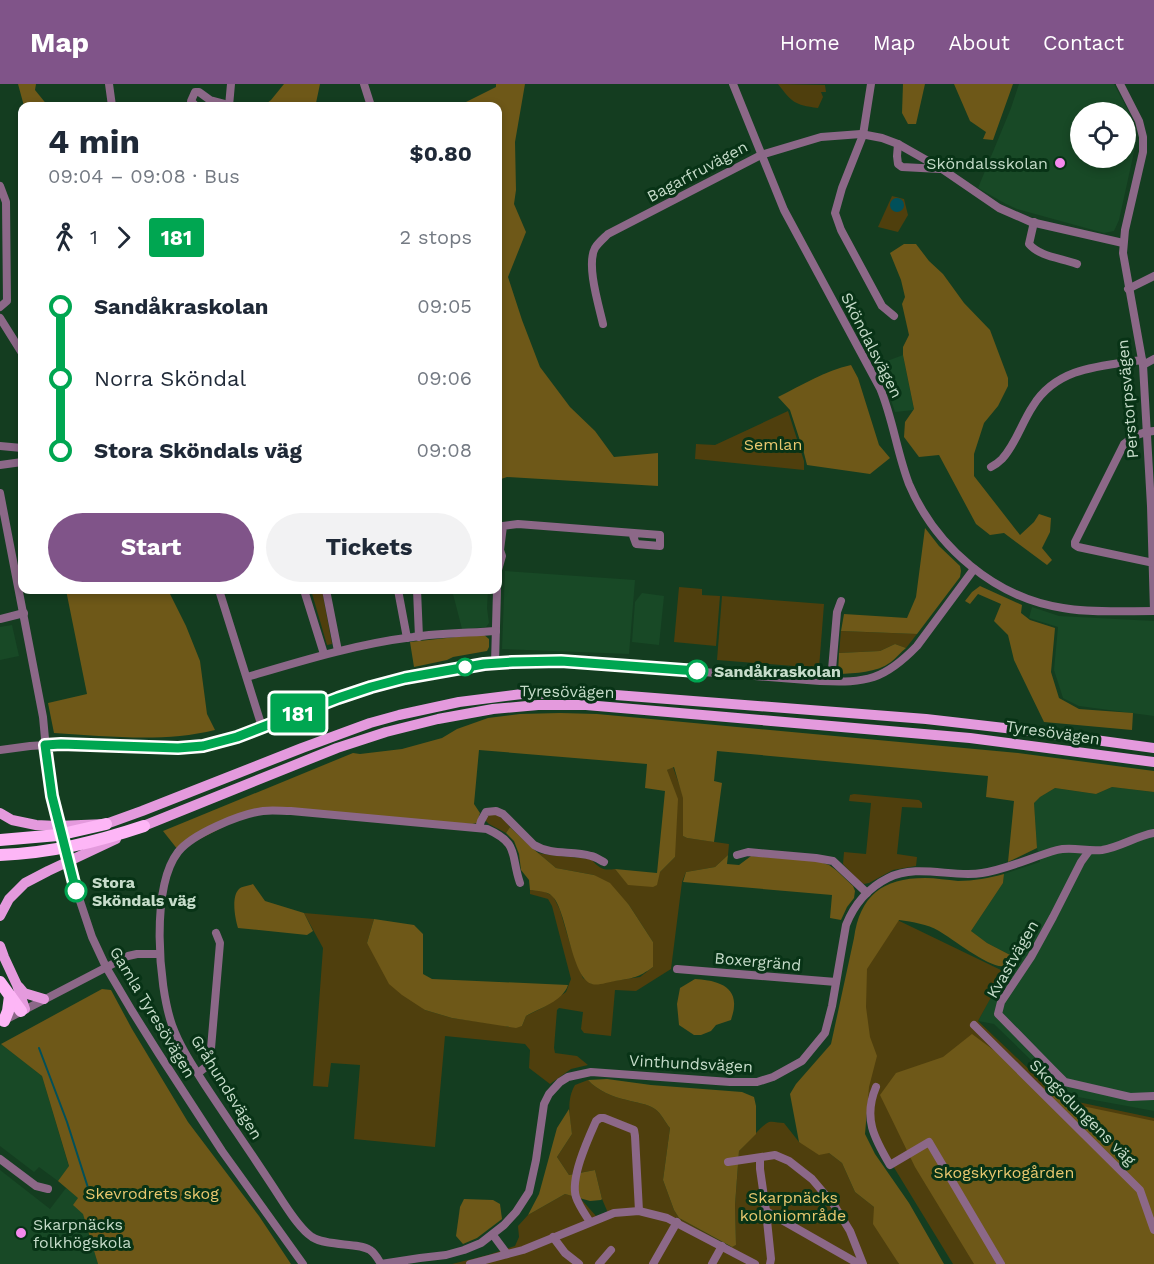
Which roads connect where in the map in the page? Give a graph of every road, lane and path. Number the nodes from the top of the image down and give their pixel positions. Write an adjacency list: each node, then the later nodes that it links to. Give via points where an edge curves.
1 (109, 84): 7 (street)
2 (231, 84): 10 (street)
3 (364, 84): 11 (street)
4 (733, 84): 16 (street, Sköndalsvägen)
5 (871, 84): 12 (street)
6 (1120, 84): 15 (street, Perstorpsvägen, via 1139,121)
7 (111, 102)
8 (191, 102): 9 (street, via 195,92 199,92)
9 (207, 102)
10 (229, 102)
11 (370, 102)
12 (863, 135): 13 (street, Bagarfruvägen); 16 (street, Bagarfruvägen, via 821,137); 25 (street, via 835,213 882,306)
13 (898, 144): 17 (street, Bagarfruvägen); 17 (street, via 898,164)
14 (1154, 151): 15 (street)
15 (1143, 152): 20 (street, Perstorpsvägen)
16 (761, 155): 27 (street, Bagarfruvägen, via 608,234 594,249 591,268); 42 (street, Sköndalsvägen, via 784,210 880,388 903,466 923,513)
17 (942, 169): 19 (street, Bagarfruvägen, via 999,208)
18 (0, 187): 24 (street, via 6,202 7,301)
19 (1034, 222): 20 (street, Bagarfruvägen); 21 (street, via 1029,244 1032,248)
20 (1123, 243): 23 (street, Perstorpsvägen)
21 (1077, 264)
22 (1154, 276): 23 (street)
23 (1128, 289): 30 (street, Perstorpsvägen)
24 (0, 307)
25 (894, 316)
26 (0, 318): 28 (street)
27 (603, 324)
28 (18, 347)
29 (1154, 359): 30 (street)
30 (1142, 362): 31 (street, Perstorpsvägen); 36 (street, via 1084,369 1055,383 1034,404 1003,458)
31 (1150, 431): 38 (street, Perstorpsvägen); 41 (street, via 1133,436 1124,444 1075,545)
32 (0, 446): 33 (street)
33 (18, 448)
34 (18, 463): 35 (street)
35 (0, 465)
36 (991, 467)
37 (0, 493): 43 (street, Gamla Tyresövägen)
38 (1152, 498): 41 (street, Perstorpsvägen)
39 (632, 533): 40 (street, via 518,524 503,526)
40 (502, 534)
41 (1154, 563): 52 (street, Perstorpsvägen)
42 (974, 569): 52 (street, Sköndalsvägen, via 1012,592 1062,608); 62 (street, via 917,646 895,667 863,681)
43 (18, 584)
44 (20, 594): 53 (street, Gamla Tyresövägen)
45 (220, 594): 61 (street)
46 (305, 594): 59 (street)
47 (327, 594): 58 (street)
48 (399, 594): 57 (street)
49 (417, 594): 56 (street)
50 (497, 594): 55 (street)
51 (841, 601): 62 (street)
52 (1154, 611)
53 (24, 614): 54 (street); 64 (street, Gamla Tyresövägen)
54 (0, 619)
55 (496, 631): 56 (street); 60 (street)
56 (419, 636): 57 (street)
57 (407, 638): 58 (street)
58 (338, 651): 59 (street)
59 (324, 654): 61 (street)
60 (495, 663): 62 (street, via 561,661); 63 (street, via 405,678)
61 (247, 677): 63 (street)
62 (831, 681)
63 (262, 727): 64 (street, via 191,747)
64 (45, 745): 66 (street); 86 (street, Gamla Tyresövägen, via 52,796 73,880)
65 (1154, 748): 69 (main road, Tyresövägen, via 926,719 590,693 522,694 450,704 370,723)
66 (0, 750)
67 (1154, 762): 70 (main road, Tyresövägen, via 937,735 596,706 537,705 466,713 387,732 337,748)
68 (0, 813): 72 (main road)
69 (106, 824): 72 (highway, Tyresövägen)
70 (144, 826): 75 (highway, Tyresövägen)
71 (479, 828): 79 (street, via 486,812 496,811 540,849 591,855); 80 (street, Gråhundsvägen, via 507,840); 85 (street, Gråhundsvägen, via 291,811 264,811 220,825 190,841 172,863 162,901)
72 (37, 831): 74 (highway, Tyresövägen)
73 (1154, 833): 76 (street, Vinthundsvägen, via 1120,846)
74 (0, 840)
75 (81, 850): 77 (highway, Tyresövägen); 82 (main road, via 25,883)
76 (1089, 850): 81 (street, Vinthundsvägen, via 1059,849 980,873 912,871 888,878); 98 (street, Kvastvägen, via 1001,1002 998,1014 1065,1082 1130,1097)
77 (0, 855)
78 (737, 855): 81 (street, via 748,852 833,861)
79 (604, 862)
80 (520, 883)
81 (867, 893): 89 (street, Vinthundsvägen, via 854,907 846,925)
82 (0, 916)
83 (216, 933): 96 (street, via 220,943 210,1060)
84 (0, 946): 90 (main road)
85 (160, 954): 86 (street, via 128,956); 96 (street, Gråhundsvägen, via 172,1025)
86 (106, 967): 92 (street); 113 (street, Gamla Tyresövägen, via 222,1151)
87 (677, 969): 89 (street, Boxergränd)
88 (0, 982): 91 (highway)
89 (836, 982): 108 (street, Vinthundsvägen, via 825,1033 802,1061 773,1077 757,1082 730,1082 591,1072 560,1082 544,1104 529,1192)
90 (17, 985): 92 (main road, via 31,997); 93 (main road)
91 (10, 996): 93 (highway); 94 (highway)
92 (44, 999): 93 (street)
93 (23, 1010): 94 (street)
94 (2, 1023)
95 (974, 1025): 107 (street, Skogsdungens väg, via 1140,1190)
96 (198, 1072): 114 (street, Gråhundsvägen, via 306,1232 314,1239 364,1247)
97 (876, 1087): 123 (street, via 869,1111 872,1129 890,1165 929,1142)
98 (1154, 1096)
99 (760, 1158): 101 (street); 104 (street); 122 (street, via 775,1155 812,1179 850,1231)
100 (0, 1159): 102 (street, via 36,1186)
101 (728, 1162)
102 (48, 1189)
103 (639, 1211): 105 (street, via 614,1213); 105 (street, via 634,1130 600,1118 584,1147 575,1188); 106 (street)
104 (766, 1211): 121 (street); 122 (street)
105 (590, 1222): 109 (street)
106 (677, 1222): 110 (street); 118 (street)
107 (1154, 1230)
108 (493, 1235): 112 (street); 114 (street, Vinthundsvägen, via 446,1255)
109 (553, 1237): 112 (street); 116 (street)
110 (722, 1246): 119 (street); 120 (street)
111 (611, 1250): 117 (street)
112 (507, 1254): 115 (street)
113 (303, 1264)
114 (381, 1264)
115 (470, 1264)
116 (579, 1264)
117 (599, 1264)
118 (653, 1264)
119 (712, 1264)
120 (755, 1264)
121 (770, 1264)
122 (861, 1264)
123 (1001, 1264)

